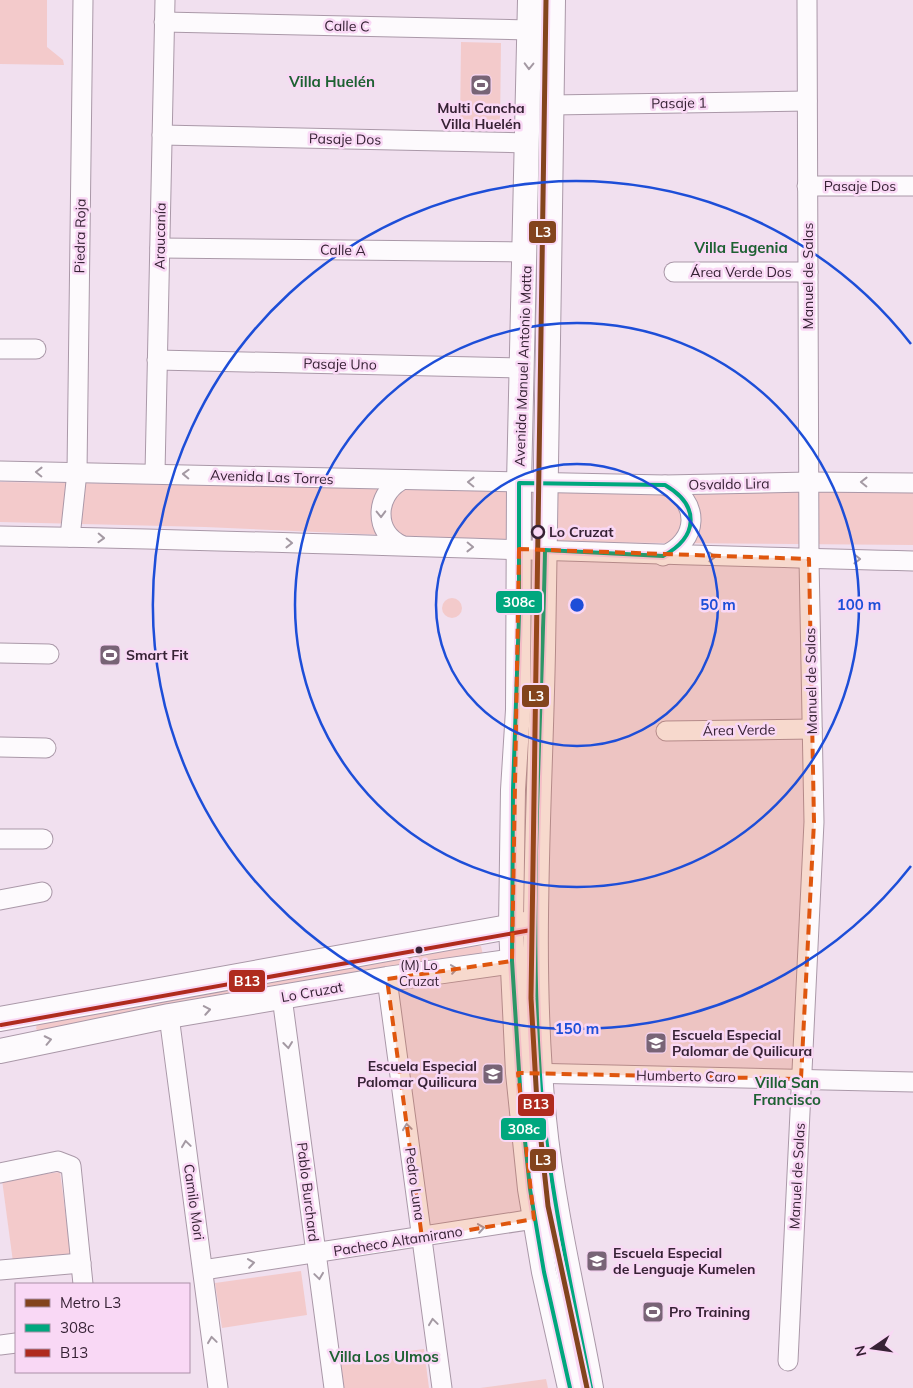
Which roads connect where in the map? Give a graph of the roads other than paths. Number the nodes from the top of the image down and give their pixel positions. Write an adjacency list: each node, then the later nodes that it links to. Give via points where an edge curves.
1 (83, 0): 23 (street, Piedra Roja)
2 (165, 0): 6 (street, Araucanía)
3 (530, 0): 7 (main road, Avenida Manuel Antonio Matta)
4 (553, 0): 9 (main road, Avenida Manuel Antonio Matta)
5 (807, 0): 8 (street, Manuel de Salas)
6 (164, 22): 7 (street, Calle C); 10 (street, Araucanía)
7 (530, 30): 11 (main road, Avenida Manuel Antonio Matta, one-way to 11)
8 (807, 101): 9 (street, Pasaje 1); 12 (street, Manuel de Salas)
9 (551, 105): 28 (main road, Avenida Manuel Antonio Matta)
10 (162, 135): 11 (street, Pasaje Dos); 14 (street, Araucanía)
11 (528, 143): 15 (main road, Avenida Manuel Antonio Matta)
12 (808, 186): 13 (street, Pasaje Dos); 17 (street, Manuel de Salas)
13 (913, 186)
14 (160, 248): 15 (street, Calle A); 20 (street, Araucanía)
15 (526, 252): 21 (main road, Avenida Manuel Antonio Matta)
16 (674, 272): 17 (street, Área Verde Dos)
17 (808, 272): 26 (street, Manuel de Salas)
18 (0, 349): 19 (street)
19 (36, 349)
20 (157, 360): 21 (street, Pasaje Uno); 24 (street, Araucanía)
21 (523, 368): 27 (main road, Avenida Manuel Antonio Matta)
22 (0, 471): 23 (street, Avenida Las Torres, one-way to 22)
23 (77, 472): 24 (street, Avenida Las Torres); 32 (street, Piedra Roja)
24 (155, 473): 25 (street, Avenida Las Torres, one-way to 24)
25 (400, 481): 27 (street, Avenida Las Torres, one-way to 25); 33 (street, one-way to 33, via 385,496 380,514 387,535)
26 (808, 482): 29 (street, Osvaldo Lira, one-way to 26); 30 (street, Osvaldo Lira); 37 (street, Manuel de Salas)
27 (520, 483): 28 (street, Avenida Las Torres); 34 (main road, Avenida Manuel Antonio Matta)
28 (545, 483): 30 (street, Osvaldo Lira); 35 (main road, Avenida Manuel Antonio Matta)
29 (913, 483)
30 (665, 485): 36 (street, via 684,499 691,524 679,548)
31 (0, 536): 32 (street)
32 (70, 537): 33 (street, one-way to 33)
33 (401, 545): 34 (street, one-way to 34)
34 (519, 549): 35 (street); 50 (main road, Avenida Manuel Antonio Matta)
35 (545, 550): 36 (street); 49 (main road, Avenida Manuel Antonio Matta)
36 (663, 556): 37 (street, one-way to 37)
37 (809, 559): 38 (street, one-way to 38); 41 (street, Manuel de Salas)
38 (913, 560)
39 (0, 653): 40 (street)
40 (49, 654)
41 (812, 729): 42 (street, Área Verde); 59 (street, Manuel de Salas, via 814,822)
42 (666, 731)
43 (0, 747): 44 (street)
44 (46, 748)
45 (0, 839): 46 (street)
46 (43, 839)
47 (42, 892): 48 (street)
48 (0, 900)
49 (537, 923): 50 (main road, Lo Cruzat); 51 (main road, Avenida Manuel Antonio Matta)
50 (511, 926): 52 (main road, Avenida Manuel Antonio Matta); 56 (main road, Lo Cruzat)
51 (537, 958): 52 (main road, Lo Cruzat); 58 (main road, Avenida Manuel Antonio Matta)
52 (512, 961): 53 (main road, Lo Cruzat, one-way to 52); 58 (main road, Avenida Manuel Antonio Matta)
53 (387, 979): 54 (main road, Lo Cruzat); 63 (street, Pedro Luna, one-way to 53)
54 (282, 997): 55 (main road, Lo Cruzat, one-way to 54); 64 (street, Pablo Burchard, one-way to 64)
55 (169, 1016): 57 (main road, Lo Cruzat, one-way to 55); 67 (street, Camilo Mori, one-way to 55)
56 (0, 1019)
57 (0, 1051)
58 (529, 1073): 59 (street, Humberto Caro); 62 (main road, Avenida Manuel Antonio Matta); 76 (main road, Avenida Manuel Antonio Matta)
59 (801, 1079): 60 (street, Humberto Caro); 71 (street, Manuel de Salas)
60 (913, 1082)
61 (0, 1173): 65 (street, via 58,1161 71,1166)
62 (534, 1219): 63 (street, Pacheco Altamirano, one-way to 62); 75 (main road, Avenida Manuel Antonio Matta)
63 (422, 1238): 64 (street, Pacheco Altamirano); 74 (street, Pedro Luna, one-way to 63)
64 (316, 1254): 67 (street, Pacheco Altamirano, one-way to 64); 73 (street, Pablo Burchard, one-way to 73)
65 (81, 1263): 66 (street); 68 (street)
66 (0, 1270)
67 (203, 1270): 72 (street, Camilo Mori, one-way to 67)
68 (83, 1283)
69 (15, 1343): 70 (street)
70 (0, 1345)
71 (788, 1361)
72 (218, 1388)
73 (334, 1388)
74 (442, 1388)
75 (570, 1388)
76 (591, 1388)

